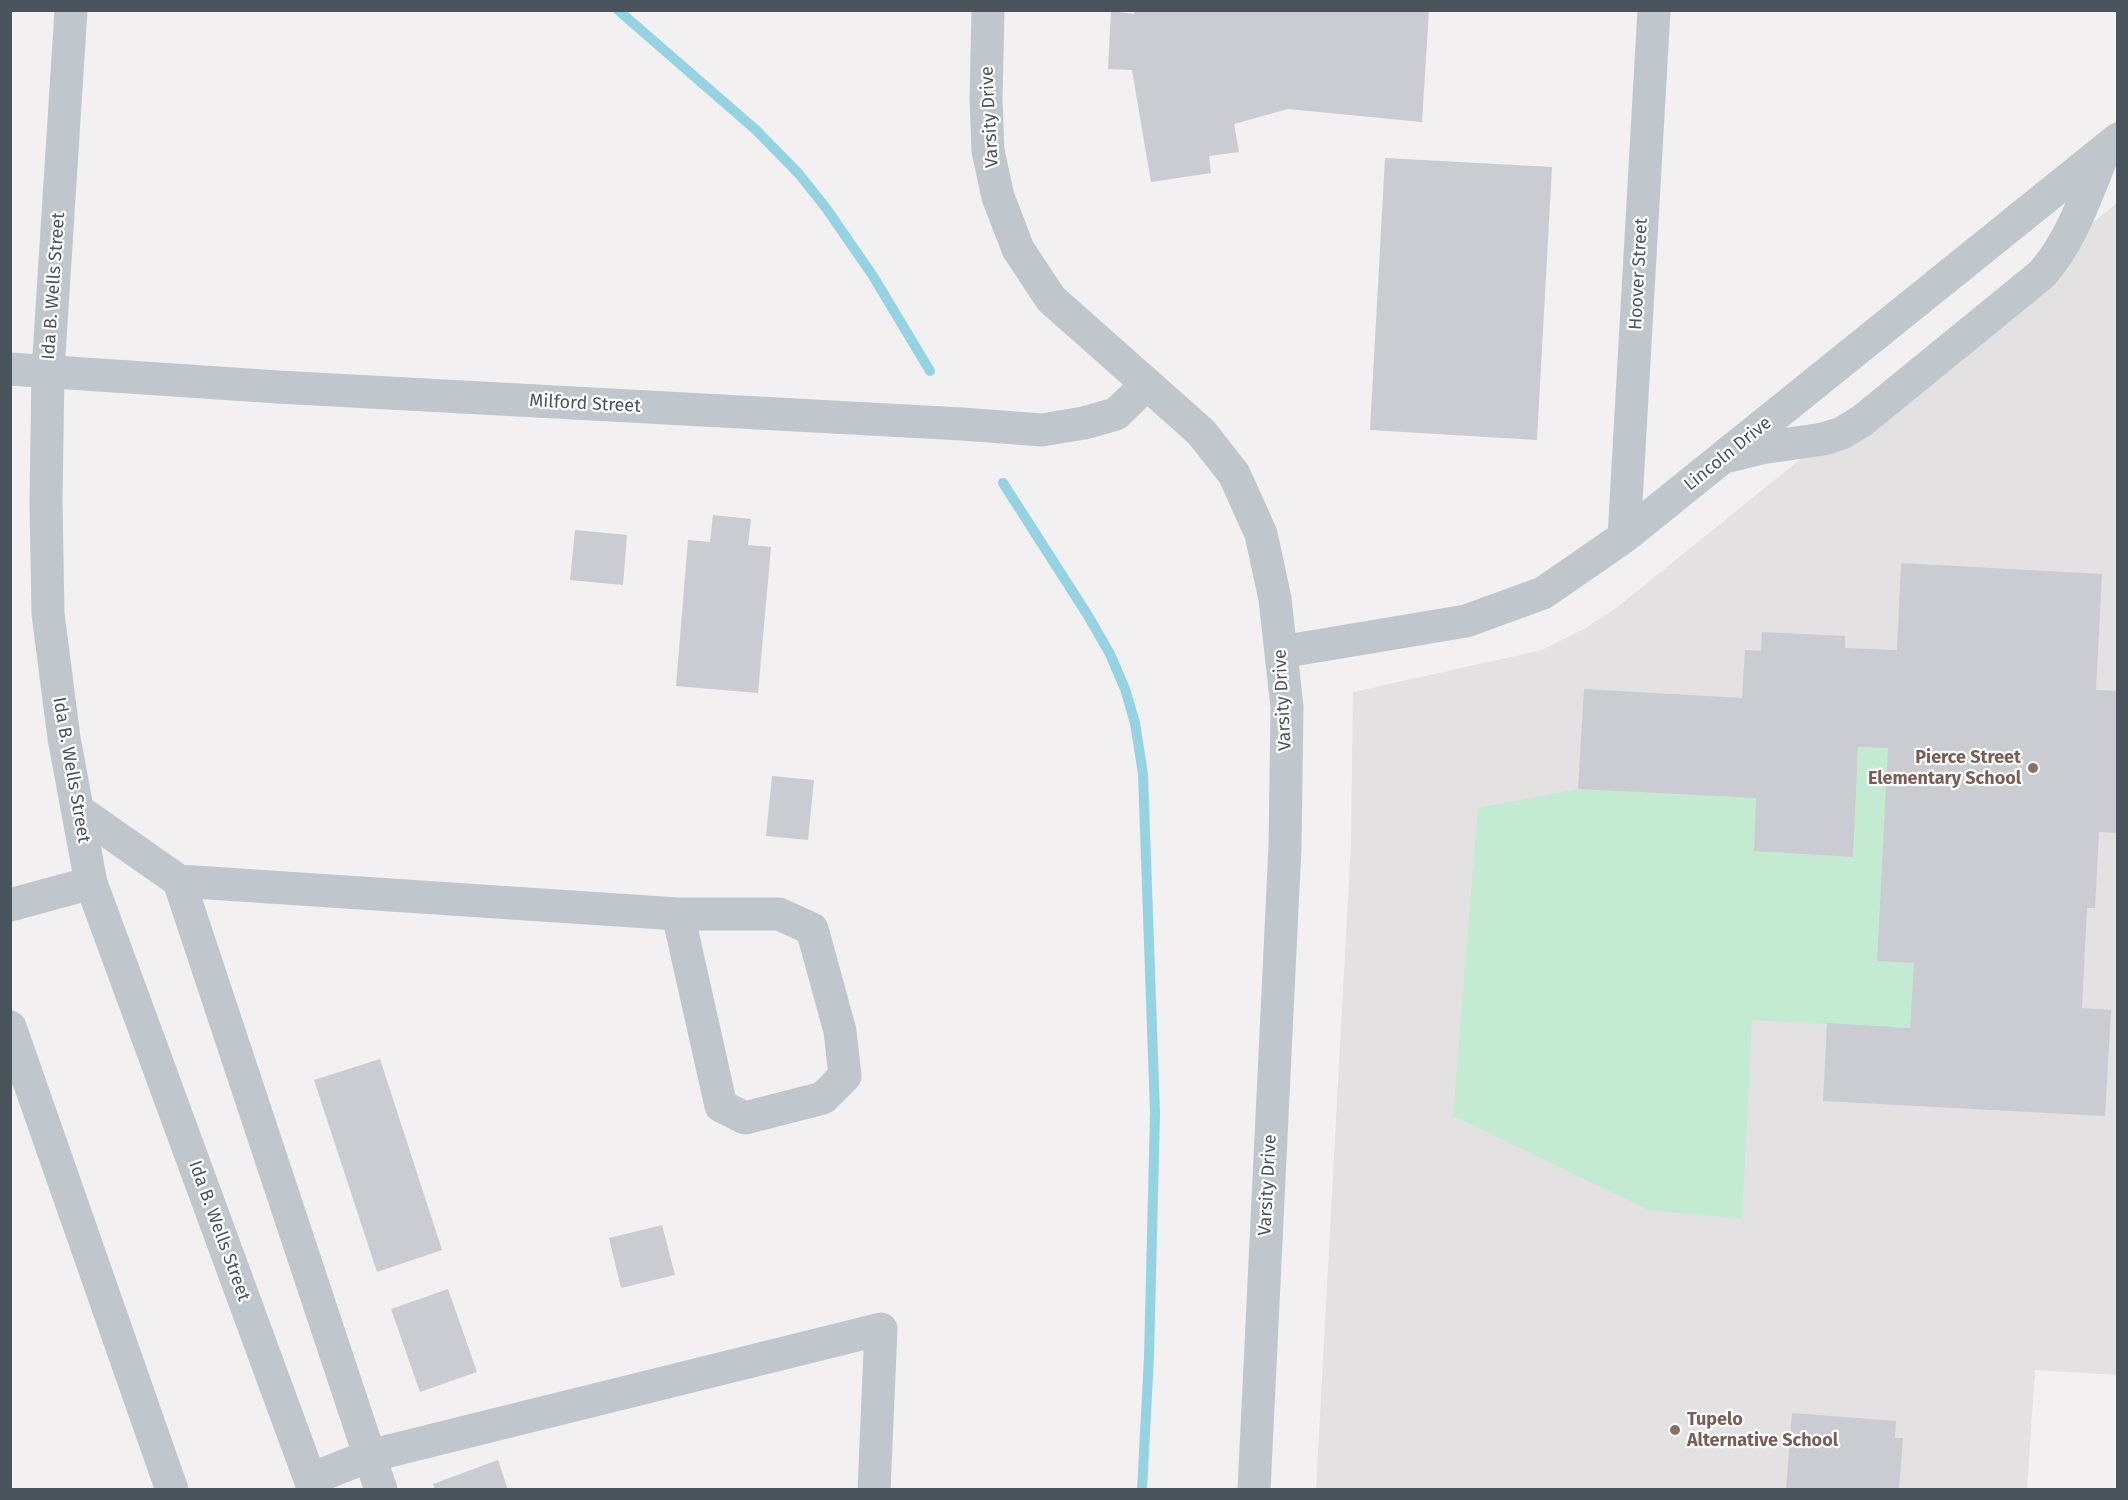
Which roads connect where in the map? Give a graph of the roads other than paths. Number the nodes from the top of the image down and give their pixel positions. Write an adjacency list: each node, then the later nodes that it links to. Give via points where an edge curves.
1 (71, 10): 9 (street, Ida B. Wells Street)
2 (971, 10): 6 (street)
3 (988, 10): 6 (street, Varsity Drive)
4 (1010, 10): 6 (street)
5 (1654, 10): 12 (street, Hoover Street)
6 (986, 99): 10 (street, Varsity Drive, via 988,151 998,197 1018,249 1051,299)
7 (2112, 144): 11 (street, Lincoln Drive); 11 (street, via 2058,255 2042,274 1863,420 1823,439 1761,448)
8 (10, 369): 9 (street, Milford Street)
9 (48, 371): 10 (street, Milford Street, via 1042,430 1116,414); 14 (street, Ida B. Wells Street, via 48,614 64,738)
10 (1146, 385): 13 (street, Varsity Drive, via 1201,432 1234,474 1261,534)
11 (1722, 459): 12 (street, Lincoln Drive)
12 (1624, 537): 13 (street, Lincoln Drive, via 1543,593 1466,621)
13 (1281, 652): 25 (street, Varsity Drive, via 1287,707 1285,848)
14 (79, 811): 15 (street); 16 (street, Ida B. Wells Street)
15 (179, 882): 18 (street); 20 (street)
16 (91, 883): 17 (street); 21 (street, Ida B. Wells Street)
17 (10, 905)
18 (678, 914): 18 (street, via 779,914 812,929 840,1031 845,1076 823,1098 745,1118 721,1106)
19 (10, 1027): 22 (street)
20 (369, 1456): 21 (street); 23 (street); 24 (street, via 881,1329)
21 (312, 1484)
22 (172, 1490)
23 (381, 1490)
24 (874, 1490)
25 (1254, 1490)

